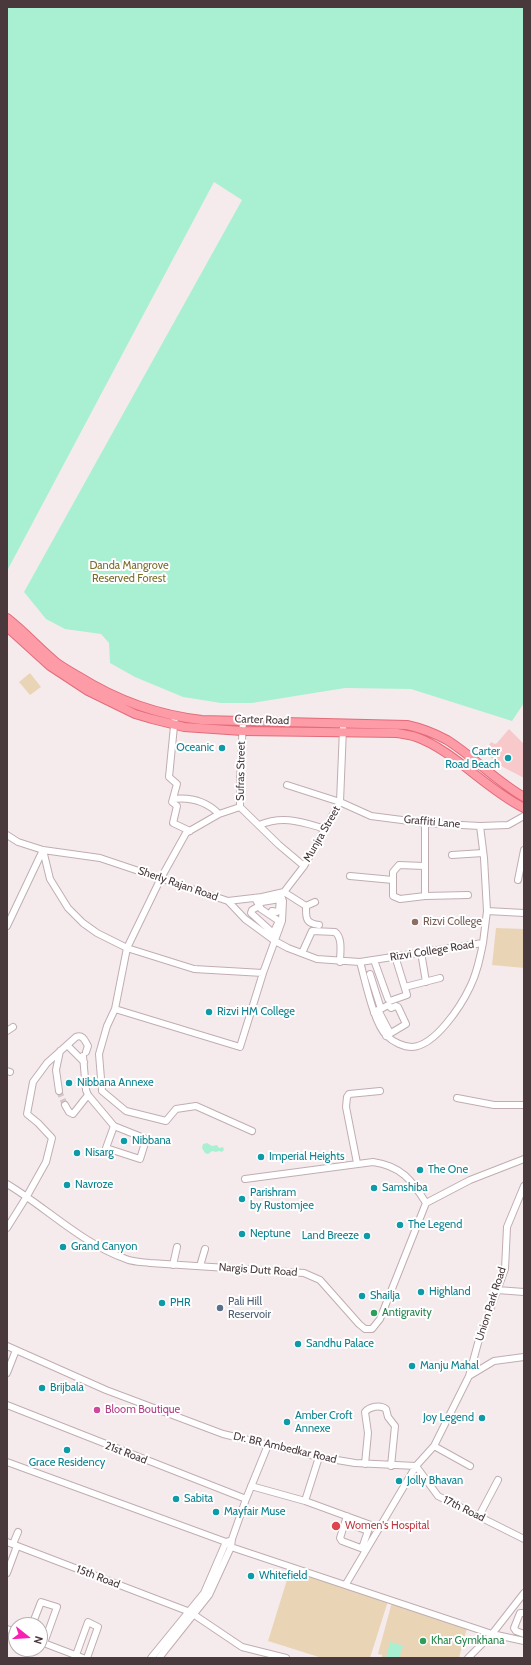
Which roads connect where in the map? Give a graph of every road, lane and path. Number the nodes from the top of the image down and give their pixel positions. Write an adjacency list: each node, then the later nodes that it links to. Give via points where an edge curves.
1 (7, 618): 3 (main road, Carter Road, via 58,663 90,684 123,701)
2 (7, 627): 3 (main road, Carter Road, via 50,666 88,691 136,714)
3 (174, 720): 4 (main road, Carter Road); 6 (main road, Carter Road); 10 (street, via 169,777 176,784)
4 (243, 720): 5 (main road, Carter Road); 6 (street, Sufras Street)
5 (342, 722): 7 (street, Munjra Street); 9 (main road, Carter Road, via 406,724 425,730 458,748)
6 (242, 731): 7 (main road, Carter Road); 12 (street, Sufras Street)
7 (343, 733): 11 (street, Munjra Street); 13 (main road, Carter Road, via 397,733 415,736)
8 (287, 785): 11 (street, Graffiti Lane)
9 (524, 797)
10 (173, 799): 14 (street, via 187,798 200,802 212,807); 20 (street, via 172,802 177,806 173,823)
11 (340, 802): 16 (street, Graffiti Lane, via 371,816); 19 (street, Munjra Street)
12 (240, 807): 14 (street); 17 (street, Sufras Street)
13 (524, 808)
14 (219, 814): 20 (street)
15 (524, 816): 18 (street, Graffiti Lane, via 508,825)
16 (425, 823): 18 (street, Graffiti Lane); 27 (street)
17 (259, 825): 19 (street, via 271,820 292,820); 26 (street, Sufras Street)
18 (480, 826): 24 (street, Rizvi College Road)
19 (326, 829): 26 (street, Munjra Street)
20 (190, 831): 29 (street, via 186,833)
21 (7, 835): 22 (street, Sherly Rajan Road, via 18,842)
22 (43, 850): 29 (street, Sherly Rajan Road, via 100,858); 46 (street); 49 (street, via 50,879 68,908 96,933)
23 (524, 850): 31 (street)
24 (484, 853): 25 (street); 39 (street, Rizvi College Road)
25 (452, 855)
26 (304, 866): 32 (street, Munjra Street)
27 (424, 866): 30 (street, via 399,865 393,872); 34 (street)
28 (350, 876): 30 (street)
29 (161, 878): 35 (street, Sherly Rajan Road); 49 (street)
30 (393, 880): 34 (street, via 392,896 397,899)
31 (518, 880)
32 (283, 895): 36 (street); 38 (street); 41 (street, Munjra Street, via 279,910); 47 (street, via 282,921)
33 (468, 895): 34 (street)
34 (425, 896)
35 (228, 901): 36 (street); 43 (street, Sherly Rajan Road)
36 (261, 902): 40 (street); 41 (street)
37 (315, 902): 38 (street)
38 (306, 906): 45 (street, via 306,919)
39 (487, 911): 42 (street); 48 (street, Rizvi College Road)
40 (251, 913): 43 (street); 44 (street)
41 (269, 913): 47 (street, via 279,921)
42 (524, 913)
43 (245, 919): 44 (street, Sherly Rajan Road)
44 (260, 925): 47 (street, Sherly Rajan Road)
45 (319, 925)
46 (7, 926)
47 (273, 937): 51 (street, Sherly Rajan Road, via 288,948); 56 (street)
48 (483, 943): 50 (street, Rizvi College Road); 65 (street, via 478,967 470,987 459,1006 433,1037 413,1047 404,1046)
49 (127, 948): 56 (street, via 194,969); 61 (street)
50 (421, 952): 52 (street, Rizvi College Road); 59 (street)
51 (302, 953): 54 (street, Sherly Rajan Road, via 317,959); 54 (street, via 312,931 335,932 340,940)
52 (395, 956): 53 (street, Rizvi College Road); 60 (street)
53 (374, 960): 55 (street, Rizvi College Road); 60 (street, via 388,1000 406,996)
54 (340, 962): 55 (street, Sherly Rajan Road)
55 (360, 962): 62 (street)
56 (263, 973): 61 (street, via 240,1046)
57 (370, 974): 62 (street)
58 (440, 978): 59 (street)
59 (426, 982): 60 (street)
60 (405, 987)
61 (115, 1009): 76 (street, via 99,1054 102,1091 126,1111 166,1121 176,1109 196,1106)
62 (378, 1011): 65 (street); 65 (street, via 388,1006 398,1006 406,1023)
63 (13, 1027): 64 (street)
64 (7, 1031)
65 (388, 1035)
66 (67, 1045): 67 (street); 68 (street); 68 (street, via 76,1037 84,1038 88,1046)
67 (60, 1052): 69 (street, via 56,1070); 82 (street, via 47,1063 33,1082 27,1114 52,1138 46,1162)
68 (84, 1057): 71 (street)
69 (59, 1091)
70 (380, 1091): 78 (street, via 349,1094 346,1097)
71 (88, 1095): 73 (street, via 73,1114); 75 (street)
72 (457, 1098): 74 (street, via 494,1105)
73 (65, 1105)
74 (524, 1105)
75 (114, 1126): 75 (street, via 144,1138 146,1143 140,1159 106,1148)
76 (252, 1131)
77 (524, 1159): 83 (street, via 470,1180)
78 (357, 1163): 79 (street); 83 (street, via 384,1163 395,1168 414,1184)
79 (245, 1179)
80 (7, 1184): 82 (street, Nargis Dutt Road)
81 (524, 1186): 89 (street, Union Park Road, via 507,1227 505,1269)
82 (27, 1196): 84 (street); 87 (street, Nargis Dutt Road, via 83,1238 127,1260)
83 (426, 1203): 88 (street, Nargis Dutt Road, via 380,1319 372,1329 359,1324 320,1280 313,1276 304,1273)
84 (7, 1228)
85 (177, 1246): 87 (street)
86 (205, 1249): 88 (street)
87 (173, 1265): 88 (street, Nargis Dutt Road)
88 (200, 1266)
89 (497, 1290): 90 (street); 95 (street, Union Park Road)
90 (524, 1292)
91 (7, 1346): 92 (street, Dr. BR Ambedkar Road)
92 (16, 1350): 94 (street); 97 (street, Dr. BR Ambedkar Road, via 161,1411 223,1434)
93 (524, 1357): 95 (street, via 494,1361)
94 (7, 1373)
95 (469, 1376): 98 (street)
96 (7, 1405): 107 (street, 21st Road)
97 (268, 1445): 99 (street, Dr. BR Ambedkar Road); 106 (street)
98 (434, 1446): 103 (street); 104 (street)
99 (320, 1457): 101 (street, Dr. BR Ambedkar Road); 108 (street)
100 (7, 1462): 115 (street)
101 (365, 1464): 102 (street, Dr. BR Ambedkar Road); 102 (street, via 368,1433 365,1412 380,1406 386,1409 395,1426)
102 (391, 1466): 103 (street, Dr. BR Ambedkar Road)
103 (416, 1466): 109 (street, 17th Road, via 438,1496); 111 (street)
104 (470, 1466)
105 (498, 1480): 109 (street)
106 (251, 1486): 107 (street); 108 (street)
107 (246, 1500): 115 (street)
108 (305, 1501): 110 (street)
109 (479, 1516): 113 (street, 17th Road)
110 (346, 1519): 111 (street); 116 (street, via 368,1531); 116 (street, via 340,1538)
111 (380, 1528): 116 (street)
112 (18, 1532): 114 (street)
113 (524, 1539)
114 (12, 1544): 118 (street); 122 (street, 15th Road)
115 (229, 1544): 120 (street); 122 (street, via 209,1595)
116 (364, 1549): 120 (street)
117 (7, 1552): 118 (street)
118 (14, 1554): 119 (street)
119 (7, 1573)
120 (346, 1584): 126 (street)
121 (524, 1593): 126 (street)
122 (192, 1613): 133 (street); 134 (street); 135 (street, 15th Road, via 242,1646)
123 (524, 1613): 127 (street, via 520,1613 514,1628)
124 (35, 1617): 125 (street, via 41,1602 56,1607)
125 (48, 1625)
126 (492, 1634): 128 (street); 136 (street)
127 (524, 1634)
128 (524, 1641)
129 (48, 1643): 131 (street)
130 (84, 1651): 131 (street)
131 (80, 1657): 132 (street, via 88,1622 98,1628)
132 (87, 1658)
133 (151, 1658)
134 (159, 1658)
135 (286, 1658)
136 (468, 1658)

